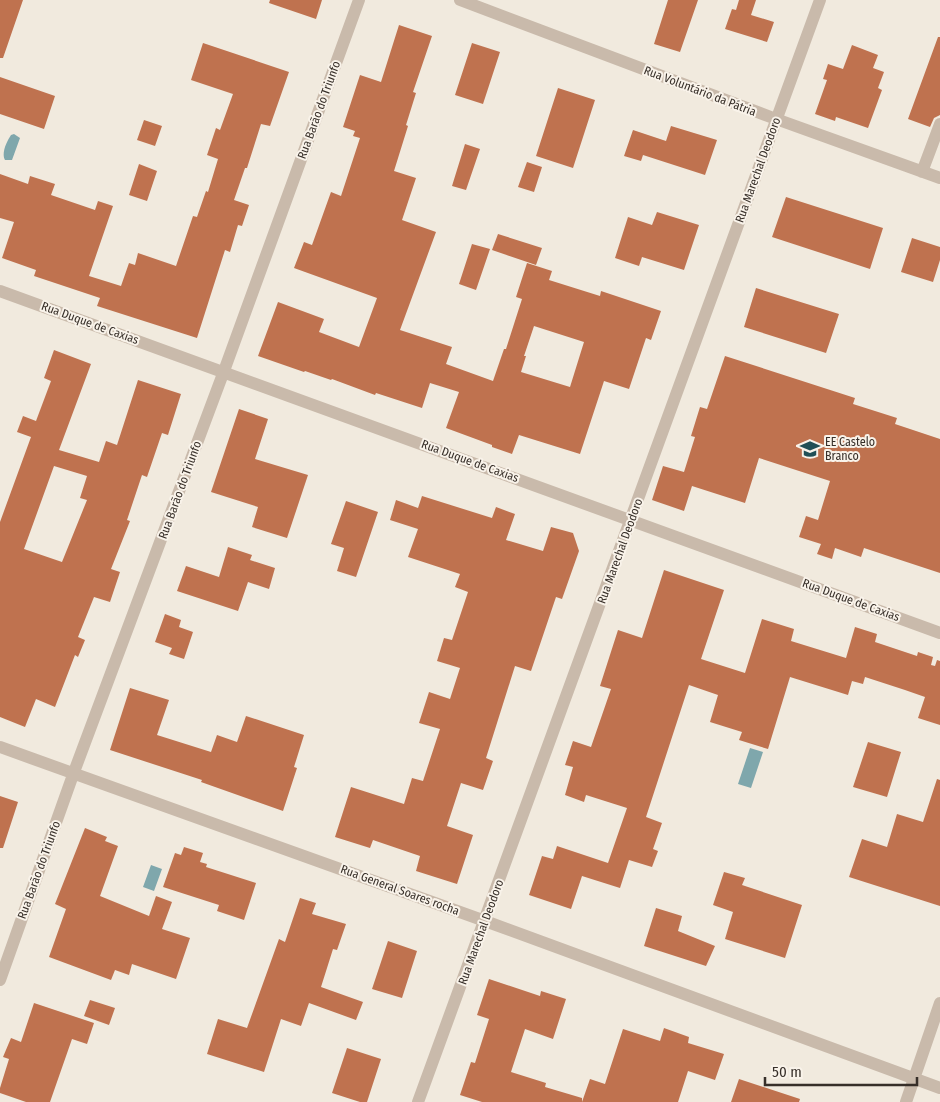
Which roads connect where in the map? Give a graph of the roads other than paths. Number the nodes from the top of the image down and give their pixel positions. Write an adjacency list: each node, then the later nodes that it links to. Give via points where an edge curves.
1 (359, 0): 9 (street, Rua Barão do Triunfo)
2 (460, 0): 4 (street, Rua Voluntário da Pátria)
3 (820, 0): 4 (street, Rua Marechal Deodoro)
4 (776, 119): 6 (street, Rua Voluntário da Pátria); 10 (street, Rua Marechal Deodoro)
5 (940, 124): 6 (street)
6 (922, 172): 7 (street, Rua Voluntário da Pátria)
7 (940, 178)
8 (0, 291): 9 (street, Rua Duque de Caxias)
9 (224, 372): 10 (street, Rua Duque de Caxias); 13 (street, Rua Barão do Triunfo)
10 (632, 520): 11 (street, Rua Duque de Caxias); 14 (street, Rua Marechal Deodoro)
11 (940, 633)
12 (0, 746): 13 (street, Rua General Soares rocha)
13 (74, 772): 14 (street, Rua General Soares rocha); 15 (street, Rua Barão do Triunfo)
14 (485, 921): 17 (street, Rua General Soares rocha); 19 (street, Rua Marechal Deodoro)
15 (0, 980)
16 (940, 1003): 17 (street)
17 (914, 1079): 18 (street, Rua General Soares rocha); 20 (street)
18 (940, 1088)
19 (418, 1102)
20 (906, 1102)

